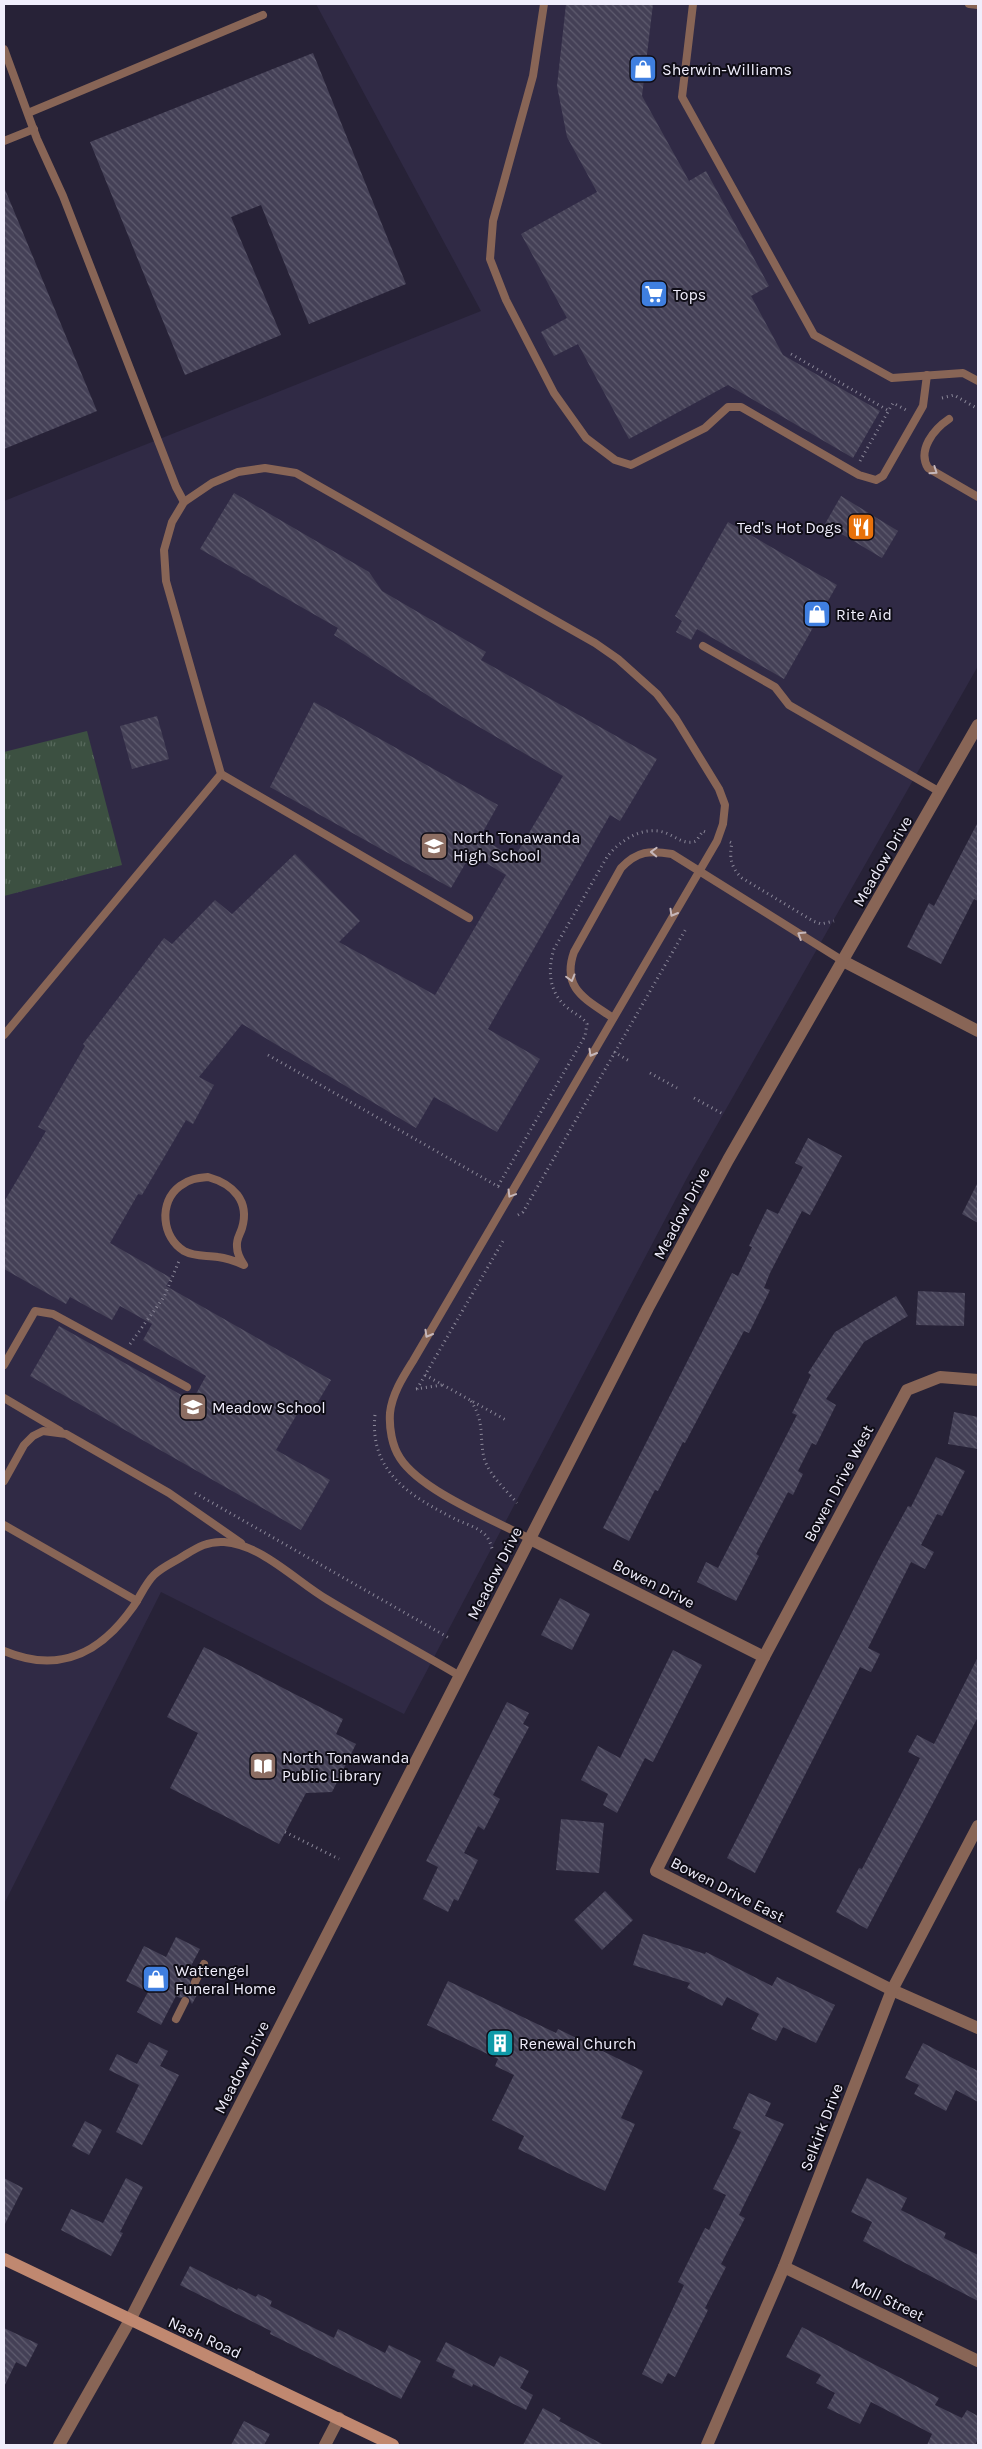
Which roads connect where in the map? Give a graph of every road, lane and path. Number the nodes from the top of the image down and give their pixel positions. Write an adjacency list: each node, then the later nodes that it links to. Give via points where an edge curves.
1 (544, 4): 11 (lane, via 533,76 493,221 490,259 502,292 536,360 554,393 586,438 615,460 631,465 705,428 728,407 741,407 859,475 876,480 883,476 923,406)
2 (693, 4): 11 (lane, via 682,97 814,335 892,378)
3 (969, 4): 4 (lane)
4 (978, 5)
5 (263, 15): 7 (lane)
6 (4, 49): 7 (lane)
7 (28, 113): 8 (lane)
8 (34, 129): 9 (lane); 20 (lane)
9 (4, 141)
10 (791, 354): 15 (path)
11 (927, 375): 12 (lane, via 962,373)
12 (978, 381)
13 (942, 398): 14 (path, via 954,394)
14 (978, 409)
15 (889, 411): 16 (path, via 893,403); 18 (path)
16 (910, 412)
17 (949, 419): 19 (lane, one-way to 19, via 932,436 924,450 924,461 928,468)
18 (860, 462)
19 (978, 497)
20 (184, 502): 23 (lane, via 172,522 164,550 166,581); 26 (lane, via 212,483 238,472 265,468 296,473 603,648 657,694 719,789 725,805 723,824 717,841)
21 (704, 646): 24 (lane, via 775,687 789,705)
22 (978, 726): 24 (street, Meadow Drive)
23 (221, 774): 27 (lane); 33 (lane)
24 (940, 792): 30 (street, Meadow Drive)
25 (729, 842): 28 (path, via 732,843 733,867 742,878 813,921 821,924)
26 (698, 870): 30 (lane, one-way to 26); 31 (lane, one-way to 31); 31 (lane, one-way to 31, via 672,854 654,850 631,857 621,868 569,965 569,977 575,989)
27 (469, 918)
28 (834, 920)
29 (688, 927): 35 (path)
30 (843, 960): 32 (street); 62 (street, Meadow Drive, via 704,1204)
31 (612, 1018): 62 (lane, one-way to 62, via 412,1360 397,1388 390,1412 392,1436 399,1458 415,1476)
32 (978, 1031)
33 (4, 1036)
34 (609, 1049): 35 (path)
35 (615, 1052): 37 (path); 43 (path)
36 (268, 1055): 42 (path)
37 (631, 1062)
38 (650, 1073): 39 (path)
39 (677, 1088)
40 (694, 1098): 41 (path)
41 (723, 1114)
42 (502, 1188)
43 (518, 1215)
44 (503, 1241): 48 (path)
45 (184, 1250): 45 (lane, via 244,1265 237,1248 244,1219 243,1205 237,1193 224,1182 208,1177 192,1178 170,1197 165,1210 166,1226 173,1241); 46 (path, via 164,1297)
46 (124, 1352): 47 (lane, via 53,1314 35,1311); 51 (lane)
47 (4, 1365)
48 (425, 1375): 50 (path); 53 (path)
49 (978, 1380): 67 (street, Bowen Drive West, via 940,1376 907,1390)
50 (442, 1384): 53 (path); 55 (path)
51 (187, 1387)
52 (412, 1387): 53 (path)
53 (417, 1389)
54 (4, 1398): 57 (lane)
55 (471, 1401): 56 (path); 60 (path, via 479,1415 487,1465)
56 (506, 1420)
57 (66, 1434): 58 (lane, via 43,1432 33,1436 24,1445); 63 (lane, via 169,1493)
58 (4, 1481)
59 (192, 1491): 65 (path)
60 (517, 1503)
61 (4, 1525): 64 (lane)
62 (530, 1539): 67 (street, Bowen Drive); 68 (street, Meadow Drive)
63 (248, 1548): 64 (lane, via 226,1542 202,1544 154,1575); 68 (lane, via 297,1577 326,1599)
64 (137, 1601): 66 (lane, via 118,1627 78,1657 39,1661)
65 (449, 1638)
66 (4, 1651)
67 (764, 1657): 74 (street, Bowen Drive East, via 656,1871)
68 (460, 1676): 80 (street, Meadow Drive)
69 (978, 1826): 74 (street, Selkirk Drive)
70 (285, 1832): 71 (path)
71 (339, 1859)
72 (204, 1964): 73 (lane)
73 (195, 1982)
74 (892, 1990): 77 (street); 79 (street, Selkirk Drive)
75 (185, 2000): 76 (lane)
76 (176, 2019)
77 (978, 2028)
78 (4, 2259): 80 (main road, Nash Road)
79 (784, 2267): 81 (street, Moll Street); 86 (street, Selkirk Drive)
80 (130, 2320): 82 (main road, Nash Road); 83 (street, Meadow Drive)
81 (978, 2361)
82 (339, 2418): 84 (street); 85 (main road, Nash Road)
83 (59, 2445)
84 (325, 2445)
85 (392, 2445)
86 (707, 2445)

